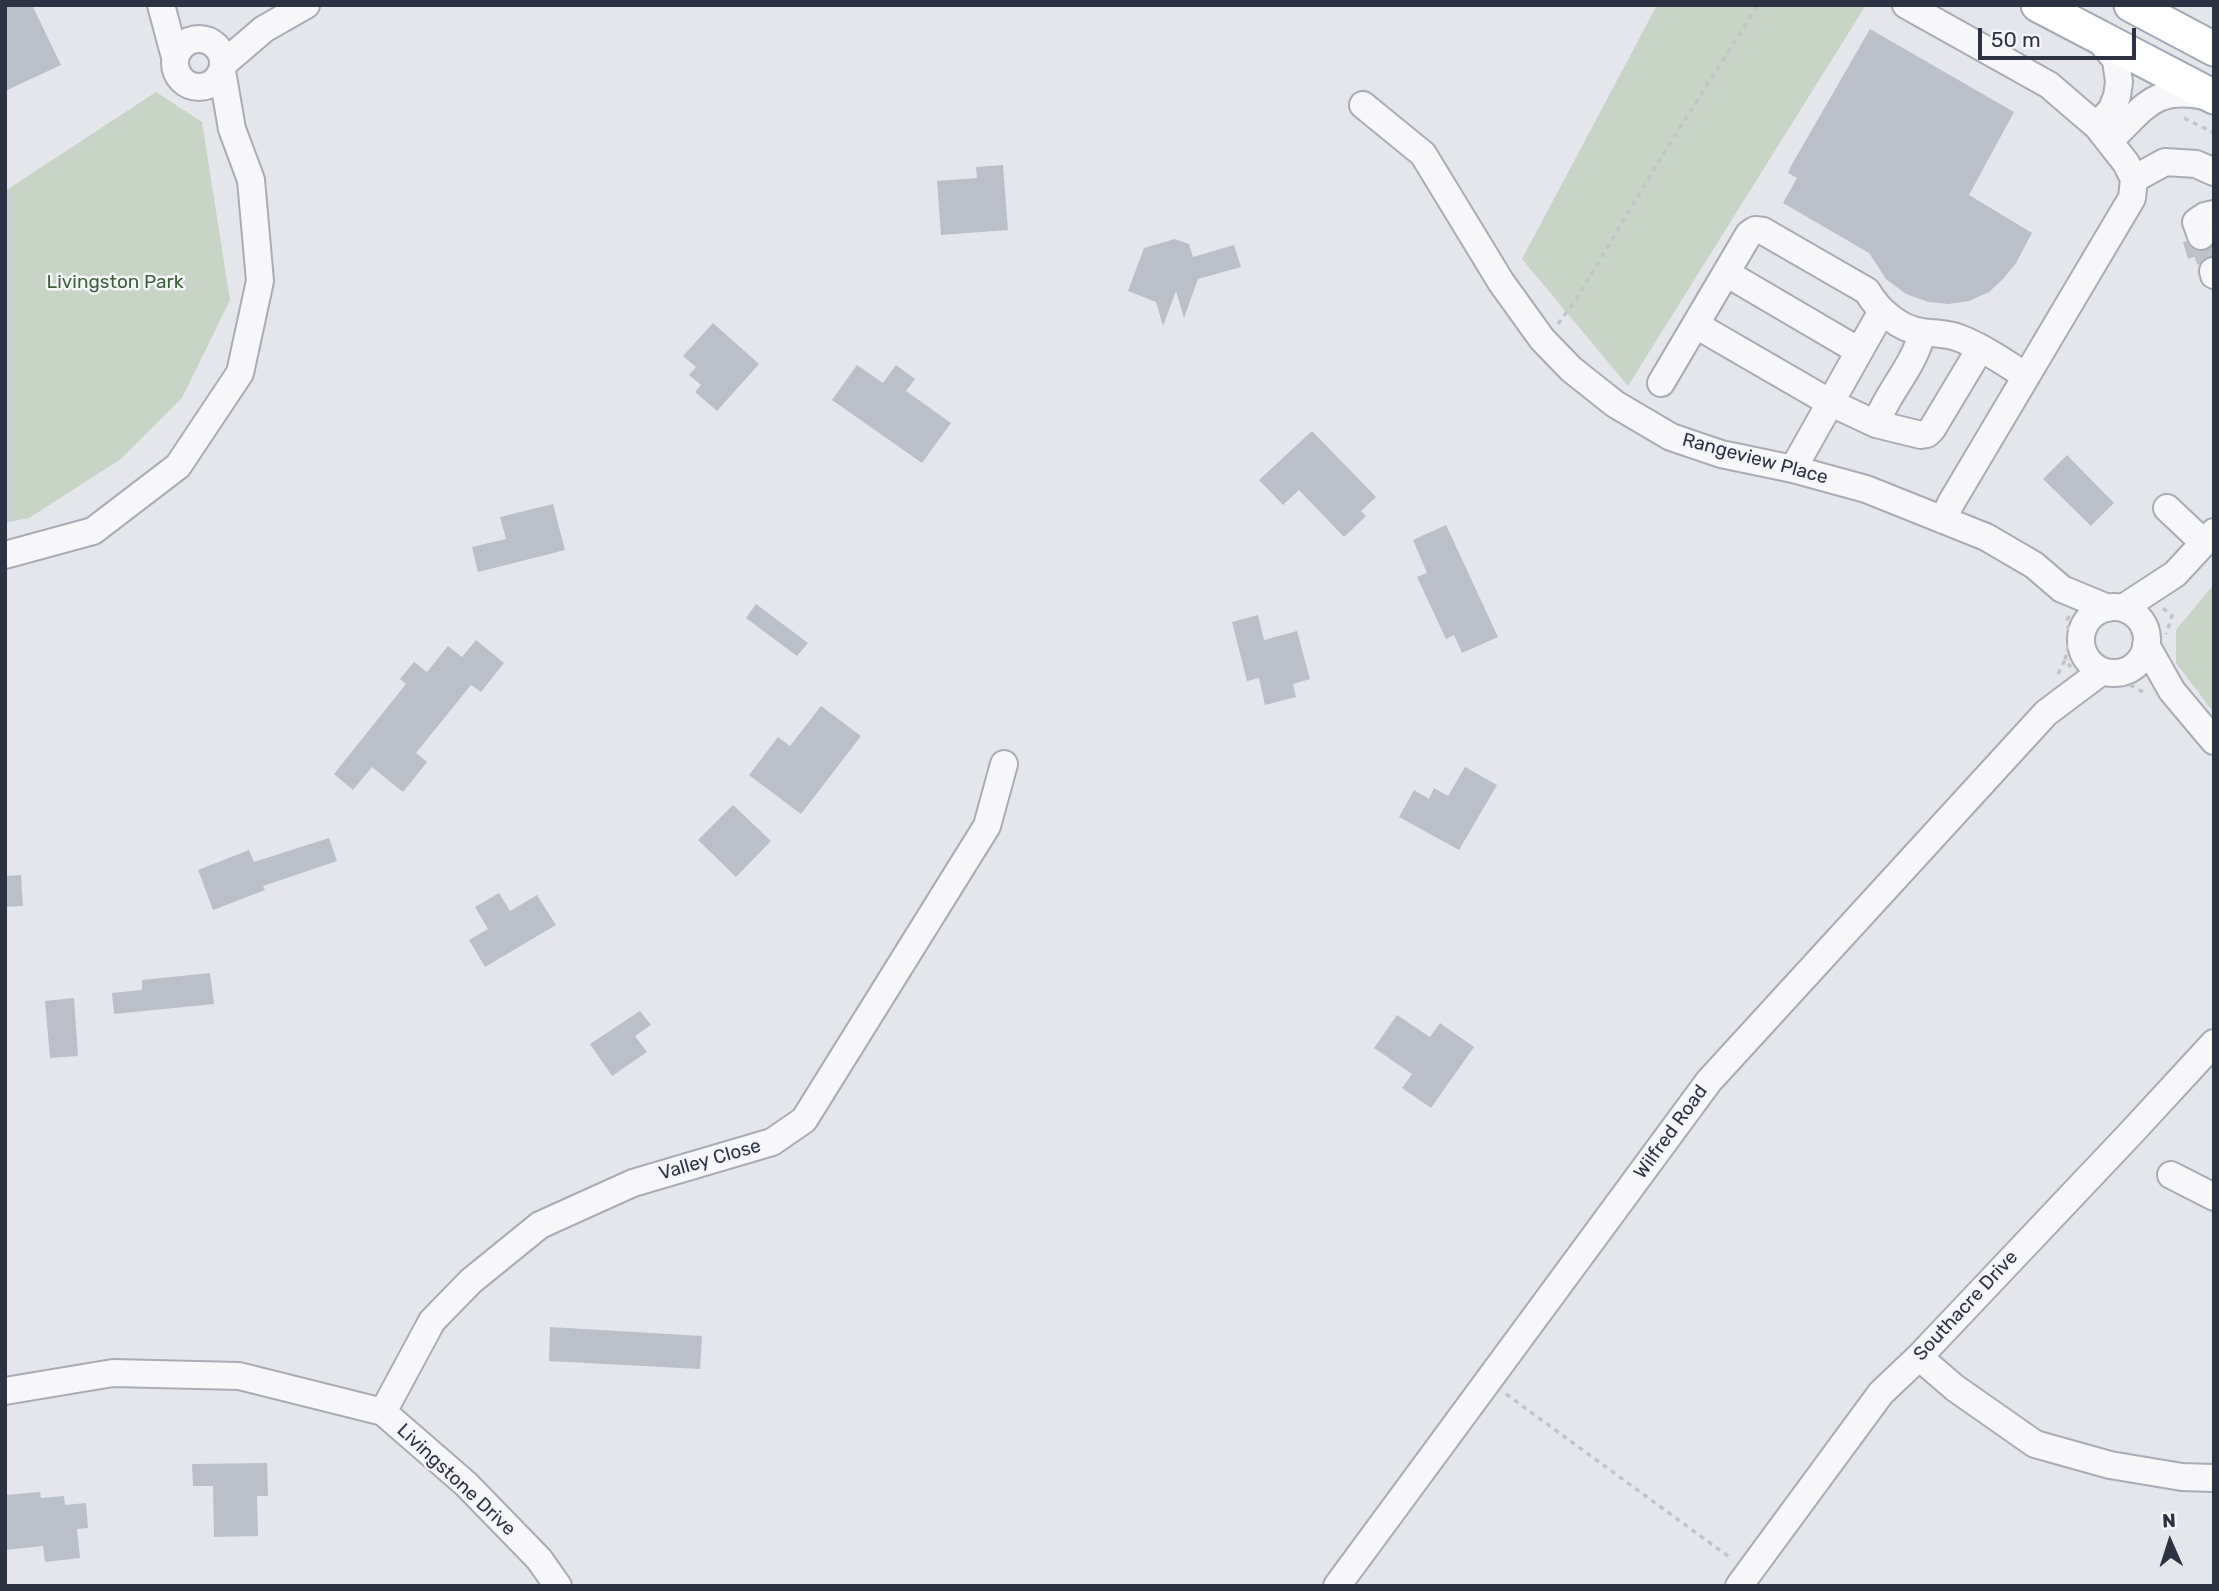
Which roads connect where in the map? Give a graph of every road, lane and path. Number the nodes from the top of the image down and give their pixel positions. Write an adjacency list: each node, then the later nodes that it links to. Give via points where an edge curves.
1 (161, 5): 11 (street)
2 (170, 5): 10 (street)
3 (306, 5): 10 (street)
4 (1758, 5): 25 (path, via 1577,298)
5 (1906, 5): 17 (street, via 2049,85)
6 (2038, 5): 8 (main road)
7 (2131, 5): 9 (main road)
8 (2096, 36): 13 (main road); 17 (street, via 2116,60 2119,82)
9 (2214, 49)
10 (214, 54): 11 (street, via 188,41); 12 (street, via 217,79 209,85); 16 (street)
11 (175, 57): 12 (street, via 180,79)
12 (189, 85): 16 (street)
13 (2214, 98): 17 (street, via 2176,92 2159,96)
14 (1363, 105): 25 (street, Rangeview Place, via 1423,154 1501,282)
15 (2181, 116): 18 (path)
16 (232, 129): 36 (street, via 251,180 260,281 240,373 178,466 93,531)
17 (2103, 133): 20 (street)
18 (2214, 133)
19 (2214, 172): 20 (street, via 2196,164 2165,162)
20 (2134, 179): 28 (street, via 2132,198)
21 (1726, 273): 22 (street, via 1749,234 1763,231 1867,291); 23 (street); 27 (street)
22 (1882, 311): 24 (street); 27 (street)
23 (1696, 325): 29 (street); 30 (street)
24 (1922, 332): 26 (street, via 1945,334); 31 (street)
25 (1542, 339): 32 (street, Rangeview Place, via 1615,404 1671,437 1721,454)
26 (1980, 349): 28 (street); 31 (street, via 1927,434)
27 (1859, 351): 30 (street)
28 (2026, 376): 34 (street)
29 (1661, 383)
30 (1829, 402): 31 (street); 32 (street)
31 (1876, 424)
32 (1793, 469): 34 (street, Rangeview Place, via 1866,489)
33 (2167, 508): 35 (street)
34 (1943, 520): 38 (street, Rangeview Place, via 2011,550)
35 (2209, 538): 37 (street, Wilfred Road)
36 (5, 555)
37 (2175, 574): 39 (street, Wilfred Road); 40 (street, Wilfred Road)
38 (2062, 589): 39 (street, Rangeview Place); 41 (street, Rangeview Place)
39 (2115, 608): 40 (street, via 2133,613); 41 (street, Wilfred Road, via 2091,616)
40 (2146, 637): 42 (street, Wilfred Road, via 2138,663); 43 (street)
41 (2081, 640): 42 (street, via 2085,658); 44 (street, Wilfred Road)
42 (2112, 672): 43 (street); 44 (street, Wilfred Road)
43 (2172, 691): 45 (street)
44 (2046, 713): 51 (street, Wilfred Road, via 1709,1081)
45 (2214, 741)
46 (1004, 764): 53 (street, Valley Close, via 986,826 804,1120 772,1142 633,1183 540,1225 471,1281 432,1321)
47 (2213, 1047): 50 (street, Southacre Drive)
48 (2171, 1175): 49 (street)
49 (2214, 1197)
50 (1919, 1357): 54 (street, via 2035,1444 2110,1465); 55 (street, Southacre Drive, via 1881,1393)
51 (1488, 1380): 55 (path); 57 (street, Wilfred Road)
52 (5, 1391): 53 (street, Livingstone Drive, via 113,1373 239,1376)
53 (383, 1412): 56 (street, Livingstone Drive, via 466,1484 539,1559)
54 (2214, 1478)
55 (1744, 1579)
56 (558, 1586)
57 (1336, 1586)

